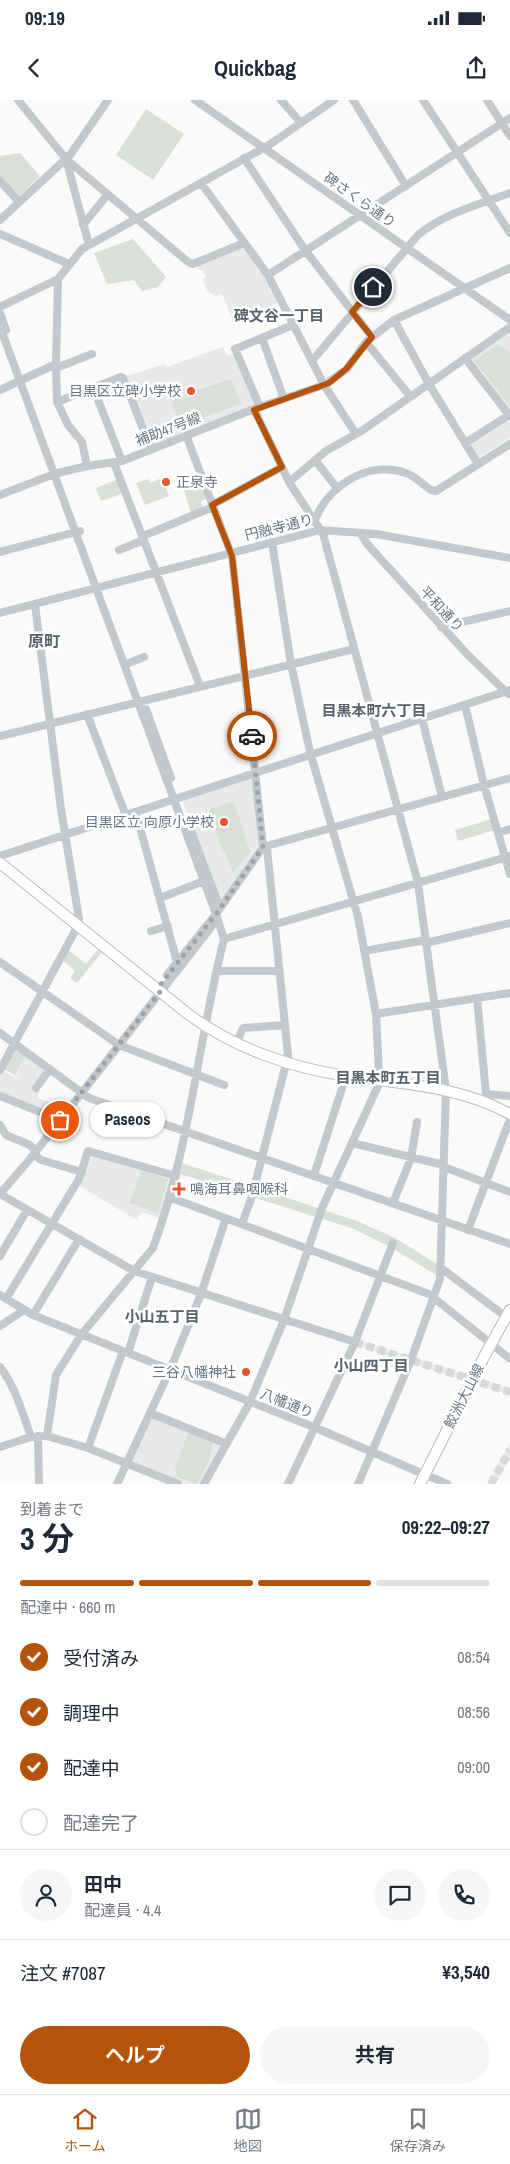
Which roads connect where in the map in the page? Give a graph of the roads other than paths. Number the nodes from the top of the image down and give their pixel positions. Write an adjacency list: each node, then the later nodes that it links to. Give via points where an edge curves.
1 (18, 100): 15 (street)
2 (195, 100): 13 (street, 碑さくら通り)
3 (281, 100): 10 (street)
4 (334, 100): 10 (street)
5 (353, 100): 19 (street)
6 (423, 100): 14 (street)
7 (486, 100): 11 (street)
8 (106, 101): 15 (street)
9 (510, 118): 11 (street)
10 (301, 123): 13 (street)
11 (502, 123): 12 (street); 14 (street)
12 (510, 136)
13 (262, 148): 16 (street); 24 (street, 碑さくら通り)
14 (458, 152): 19 (street); 22 (street)
15 (66, 158): 21 (street); 23 (street); 27 (street)
16 (244, 158): 18 (street); 33 (street)
17 (0, 181): 23 (street)
18 (201, 183): 25 (street); 30 (street)
19 (406, 186): 24 (street)
20 (510, 193): 22 (street)
21 (108, 194): 25 (street); 27 (street)
22 (489, 201): 28 (street); 32 (street, via 434,222)
23 (19, 202): 26 (street)
24 (360, 216): 32 (street, 碑さくら通り); 33 (street)
25 (137, 218): 30 (street, via 193,264); 31 (street)
26 (0, 220)
27 (83, 225): 31 (street)
28 (510, 233)
29 (0, 234): 34 (street)
30 (244, 243): 36 (street)
31 (89, 245): 34 (street)
32 (406, 247): 38 (street, 碑さくら通り); 40 (street)
33 (305, 250): 36 (street); 40 (street)
34 (69, 264): 37 (street)
35 (510, 268): 38 (street, 補助47号線)
36 (268, 275): 45 (street)
37 (58, 279): 39 (street); 52 (street)
38 (465, 289): 42 (street, 補助47号線); 43 (street, 碑さくら通り)
39 (0, 307)
40 (352, 312): 48 (street); 51 (street)
41 (0, 314): 53 (street)
42 (394, 320): 48 (street, 補助47号線); 54 (street)
43 (510, 320)
44 (0, 326): 53 (street)
45 (293, 326): 47 (street); 51 (street)
46 (510, 327): 50 (street)
47 (262, 338): 59 (street); 61 (street, via 235,349)
48 (369, 339): 55 (street, 補助47号線, via 346,369); 58 (street)
49 (92, 354): 52 (street)
50 (465, 358): 54 (street); 64 (street, via 509,415)
51 (312, 360): 55 (street)
52 (56, 366): 53 (street); 60 (street)
53 (22, 380): 57 (street); 72 (street)
54 (429, 384): 58 (street); 64 (street)
55 (324, 385): 59 (street, 補助47号線); 62 (street)
56 (93, 387): 60 (street); 66 (street, via 123,378); 68 (street)
57 (0, 390)
58 (410, 396): 62 (street)
59 (284, 399): 61 (street, 補助47号線)
60 (57, 402): 70 (street, via 68,425 82,442)
61 (257, 408): 63 (street, 補助47号線); 71 (street)
62 (356, 434): 67 (street)
63 (186, 435): 66 (street, 補助47号線); 76 (street)
64 (465, 443): 69 (street)
65 (510, 444): 69 (street)
66 (151, 449): 68 (street, 補助47号線)
67 (315, 460): 73 (street); 74 (street)
68 (118, 462): 70 (street, 補助47号線); 81 (street)
69 (478, 464): 74 (street, via 436,491 405,472 376,468)
70 (87, 466): 72 (street, 補助47号線)
71 (282, 467): 73 (street); 76 (street)
72 (57, 473): 75 (street, 補助47号線); 79 (street)
73 (289, 482): 77 (street)
74 (337, 488): 77 (street, via 321,505)
75 (0, 495)
76 (213, 506): 81 (street); 85 (street)
77 (314, 522): 78 (street)
78 (320, 530): 80 (street, 円融寺通り); 82 (street, 円融寺通り); 93 (street)
79 (78, 531): 84 (street); 88 (street)
80 (361, 534): 86 (street, 円融寺通り); 92 (street, 平和通り)
81 (143, 538): 83 (street); 87 (street)
82 (272, 542): 85 (street, 円融寺通り); 96 (street)
83 (119, 550)
84 (0, 552)
85 (232, 552): 87 (street, 円融寺通り); 97 (street)
86 (510, 558)
87 (156, 572): 88 (street, 円融寺通り); 98 (street)
88 (99, 587): 89 (street, 円融寺通り); 95 (street); 100 (street)
89 (35, 605): 91 (street, 円融寺通り); 104 (street)
90 (510, 610): 92 (street)
91 (0, 613)
92 (441, 627): 99 (street, 平和通り)
93 (354, 648): 96 (street); 105 (street)
94 (144, 657): 95 (street)
95 (129, 662): 100 (street)
96 (291, 664): 97 (street); 107 (street)
97 (246, 676): 98 (street); 108 (street)
98 (200, 686): 100 (street)
99 (508, 693): 101 (street)
100 (140, 701): 102 (street); 112 (street)
101 (465, 705): 103 (street); 110 (street)
102 (87, 714): 104 (street); 115 (street)
103 (422, 719): 105 (street); 111 (street)
104 (50, 724): 106 (street); 119 (street)
105 (377, 734): 107 (street); 113 (street)
106 (0, 736)
107 (311, 756): 108 (street); 116 (street)
108 (256, 774): 112 (street); 120 (street)
109 (510, 778): 110 (street)
110 (484, 786): 111 (street); 118 (street)
111 (442, 798): 113 (street)
112 (177, 799): 114 (street); 125 (street); 129 (street, via 216,897)
113 (397, 810): 116 (street); 126 (street)
114 (136, 813): 115 (street); 127 (street)
115 (126, 816): 119 (street)
116 (332, 829): 120 (street); 128 (street)
117 (510, 829): 118 (street)
118 (498, 832): 122 (street)
119 (65, 835): 121 (street); 131 (street)
120 (265, 847): 129 (street); 132 (street)
121 (0, 856)
122 (508, 857): 124 (street); 126 (street)
123 (0, 863): 131 (main road)
124 (510, 874)
125 (204, 881): 127 (street); 129 (street)
126 (418, 883): 128 (street); 136 (street)
127 (160, 898): 133 (street)
128 (355, 901): 132 (street); 137 (street)
129 (216, 914): 135 (street); 139 (street); 143 (street, via 216,922)
130 (510, 924): 136 (street)
131 (78, 925): 142 (street); 143 (main road)
132 (274, 925): 135 (street); 141 (street)
133 (168, 926): 134 (street); 139 (street)
134 (151, 931)
135 (224, 939): 140 (street)
136 (426, 942): 137 (street); 146 (street)
137 (364, 951): 147 (street)
138 (0, 962): 142 (street)
139 (177, 962): 143 (street, via 161,984)
140 (217, 971): 141 (street); 149 (street)
141 (278, 971): 148 (street)
142 (41, 991): 152 (street); 153 (street)
143 (160, 992): 149 (main road); 153 (street)
144 (510, 993): 145 (street)
145 (477, 998): 146 (street); 166 (street)
146 (435, 1006): 147 (street); 162 (street)
147 (376, 1014): 159 (street)
148 (285, 1025): 151 (street, via 243,1028); 154 (street)
149 (206, 1027): 151 (main road); 157 (street)
150 (0, 1033): 152 (street)
151 (237, 1042): 154 (main road)
152 (14, 1044): 155 (street); 156 (street)
153 (119, 1046): 157 (street); 163 (street)
154 (288, 1064): 158 (main road); 176 (street)
155 (0, 1070)
156 (50, 1070): 161 (street); 163 (street)
157 (196, 1076): 160 (street); 172 (street)
158 (346, 1076): 159 (main road); 180 (street)
159 (378, 1080): 162 (main road); 174 (street)
160 (224, 1085)
161 (36, 1088)
162 (446, 1090): 166 (main road); 178 (street)
163 (82, 1093): 169 (street); 172 (street)
164 (0, 1096): 169 (street)
165 (510, 1096): 166 (street)
166 (484, 1098): 167 (main road)
167 (510, 1114)
168 (510, 1119): 183 (street)
169 (60, 1120): 175 (street)
170 (417, 1122): 177 (street)
171 (0, 1125): 175 (street, via 6,1135 30,1145)
172 (186, 1131): 176 (street); 181 (street)
173 (0, 1138): 175 (street)
174 (352, 1143): 177 (street); 182 (street)
175 (34, 1151): 179 (street, via 41,1160); 185 (street)
176 (262, 1158): 180 (street); 192 (street)
177 (411, 1158): 178 (street); 187 (street)
178 (444, 1166): 183 (street); 190 (street)
179 (82, 1172): 181 (street, via 88,1150); 191 (street)
180 (314, 1175): 182 (street)
181 (176, 1176): 186 (street)
182 (334, 1182): 187 (street); 197 (street)
183 (486, 1184): 184 (street); 193 (street)
184 (510, 1192)
185 (0, 1194): 188 (street)
186 (169, 1196): 189 (street); 200 (street, via 153,1248)
187 (393, 1203): 190 (street)
188 (27, 1210): 191 (street); 198 (street)
189 (226, 1218): 192 (street); 203 (street)
190 (441, 1220): 193 (street); 199 (street)
191 (52, 1224): 194 (street); 204 (street)
192 (242, 1224): 197 (street)
193 (468, 1230): 196 (street)
194 (79, 1240): 200 (street); 207 (street)
195 (393, 1243): 201 (street)
196 (510, 1244)
197 (308, 1248): 201 (street); 209 (street)
198 (0, 1256)
199 (441, 1268): 205 (street); 208 (street)
200 (134, 1271): 202 (street); 211 (street)
201 (382, 1276): 205 (street); 212 (street)
202 (152, 1278): 203 (street); 214 (street)
203 (202, 1294): 209 (street); 218 (street)
204 (3, 1297): 206 (street, 八幡通り)
205 (434, 1297): 213 (street); 227 (street, via 412,1360)
206 (24, 1310): 207 (street, 八幡通り); 210 (street)
207 (34, 1315): 211 (street, 八幡通り)
208 (509, 1316): 213 (main road, 鮫洲大山線)
209 (284, 1320): 212 (street); 219 (street)
210 (0, 1326)
211 (81, 1335): 214 (street, 八幡通り); 223 (street, via 56,1375)
212 (356, 1342): 221 (street)
213 (494, 1344): 215 (street); 216 (street); 229 (main road, 鮫洲大山線)
214 (126, 1352): 218 (street, 八幡通り); 226 (street)
215 (510, 1354)
216 (510, 1359)
217 (0, 1367): 222 (street, via 10,1380)
218 (170, 1370): 219 (street, 八幡通り); 220 (street)
219 (250, 1402): 221 (street, 八幡通り); 224 (street)
220 (150, 1412): 224 (street); 228 (street)
221 (316, 1428): 227 (street, 八幡通り); 234 (street)
222 (34, 1436): 223 (street); 225 (street); 230 (street)
223 (47, 1436): 226 (street)
224 (227, 1444): 233 (street)
225 (0, 1447)
226 (88, 1448): 228 (street)
227 (373, 1451): 229 (street, 八幡通り); 235 (street)
228 (127, 1464): 231 (street); 232 (street)
229 (425, 1478): 236 (main road, 鮫洲大山線); 237 (street, 八幡通り)
230 (39, 1484)
231 (117, 1484)
232 (178, 1484)
233 (204, 1484)
234 (288, 1484)
235 (358, 1484)
236 (420, 1484)
237 (447, 1484)

